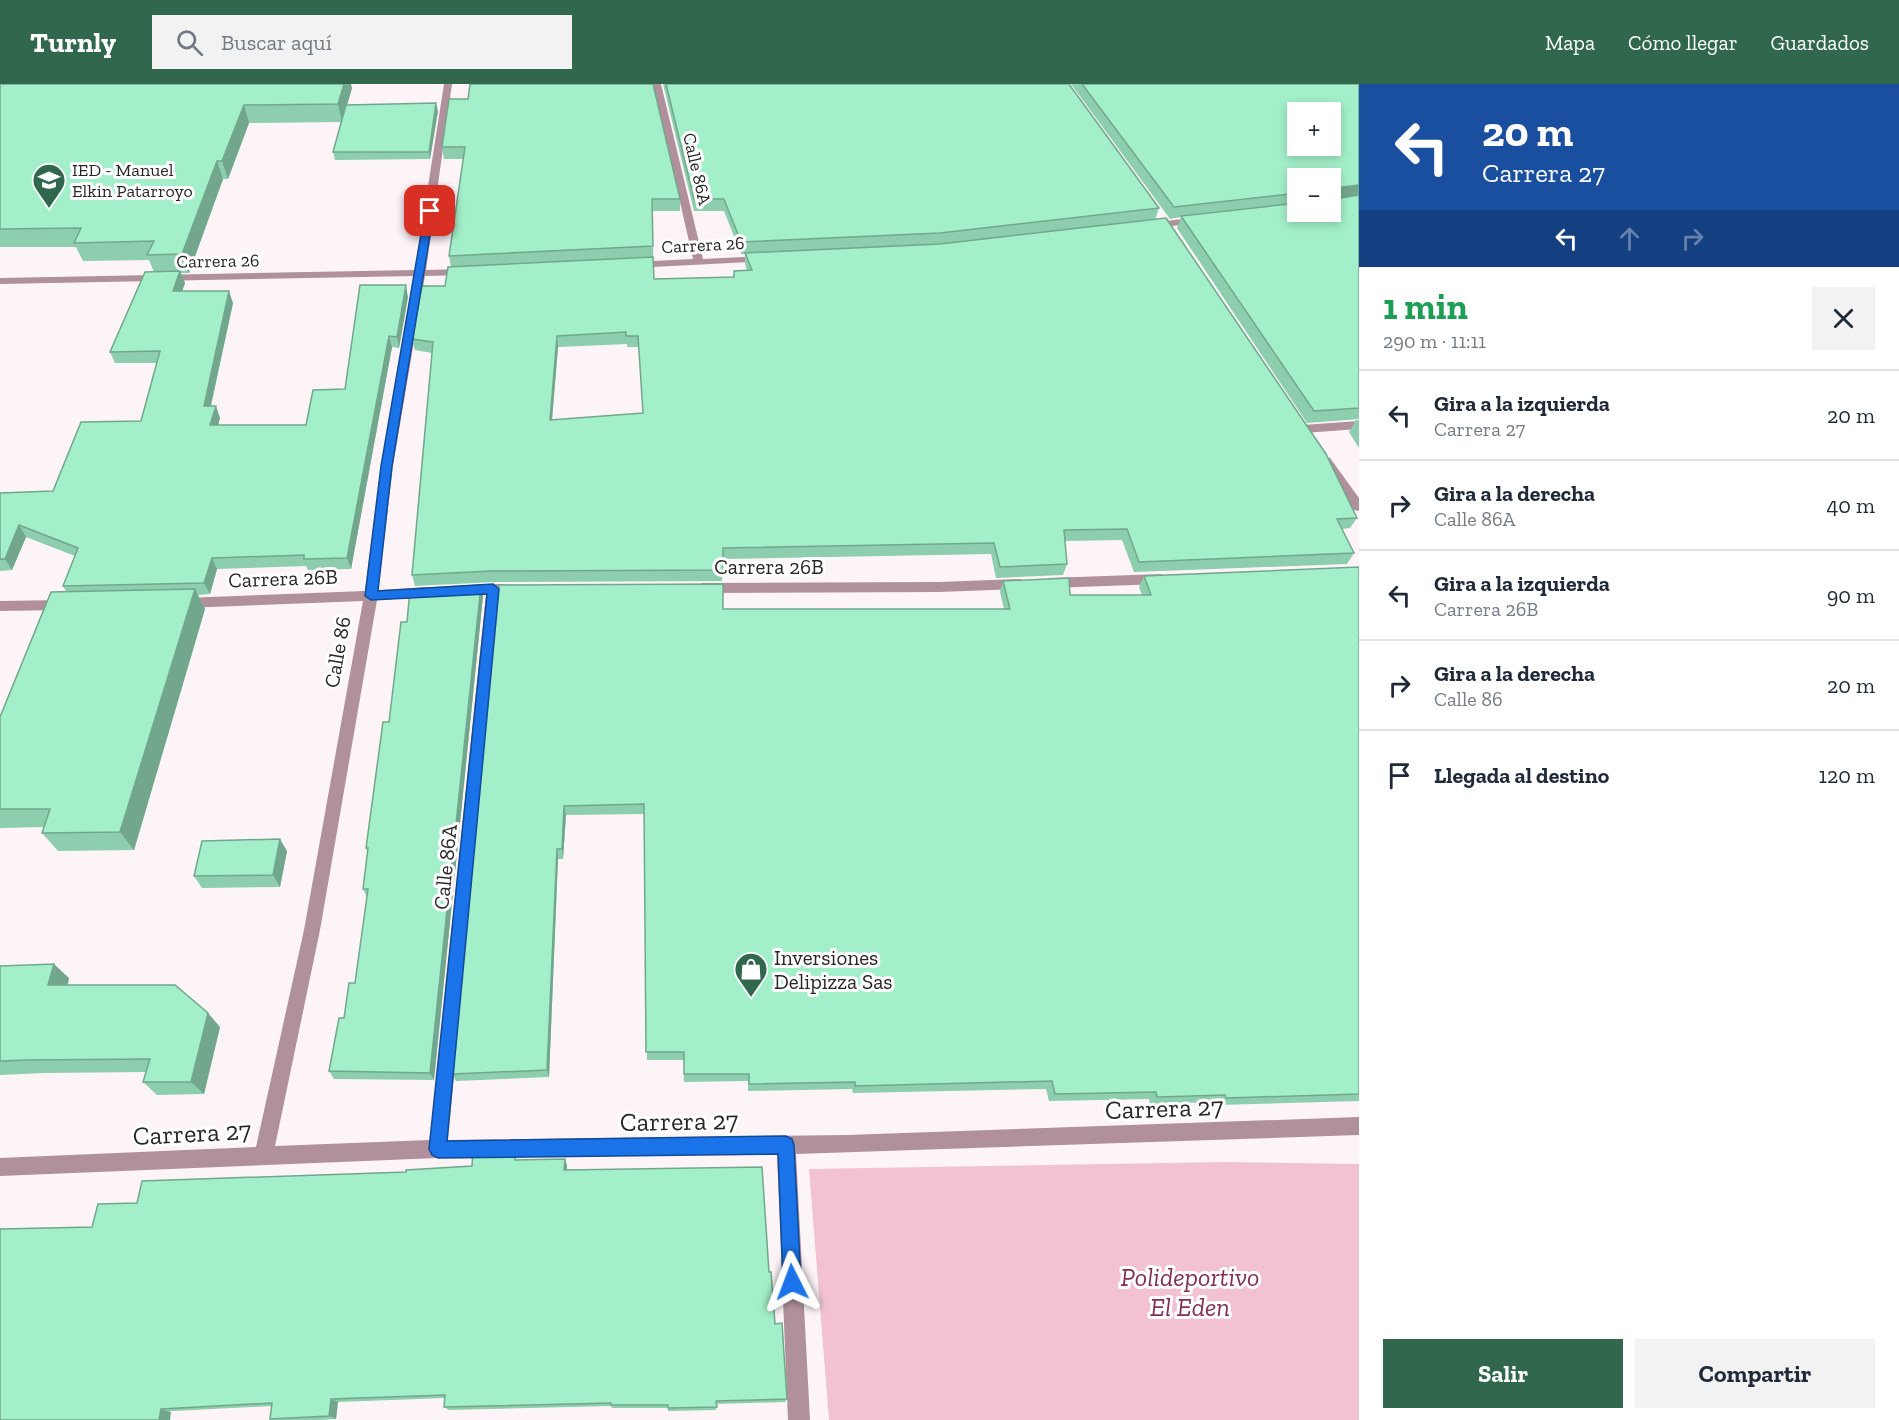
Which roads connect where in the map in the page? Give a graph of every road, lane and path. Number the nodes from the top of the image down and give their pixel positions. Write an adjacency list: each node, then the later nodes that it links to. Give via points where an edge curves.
1 (448, 84): 9 (street, Calle 86)
2 (657, 84): 6 (street, Calle 86A)
3 (1210, 219): 4 (street)
4 (1143, 226)
5 (778, 258): 6 (street, Carrera 26)
6 (699, 262): 7 (street, Carrera 26)
7 (618, 266)
8 (478, 272): 9 (street, Carrera 26)
9 (420, 274): 10 (street, Carrera 26); 17 (street, Calle 86, via 387,466)
10 (0, 281)
11 (1359, 425): 12 (street, via 1306,434)
12 (1359, 507)
13 (1172, 578): 14 (street, Carrera 26B, via 939,587)
14 (691, 588)
15 (493, 589): 16 (street, Carrera 26B); 17 (street, Carrera 26B); 23 (street, Calle 86A)
16 (528, 589)
17 (371, 596): 18 (street, Carrera 26B); 24 (street, Calle 86, via 312,930)
18 (176, 603)
19 (82, 604): 20 (street)
20 (0, 606)
21 (1359, 1126): 22 (street, Carrera 27)
22 (786, 1145): 23 (street, Carrera 27); 26 (street)
23 (438, 1149): 24 (street, Carrera 27)
24 (264, 1155): 25 (street, Carrera 27)
25 (0, 1167)
26 (799, 1420)

